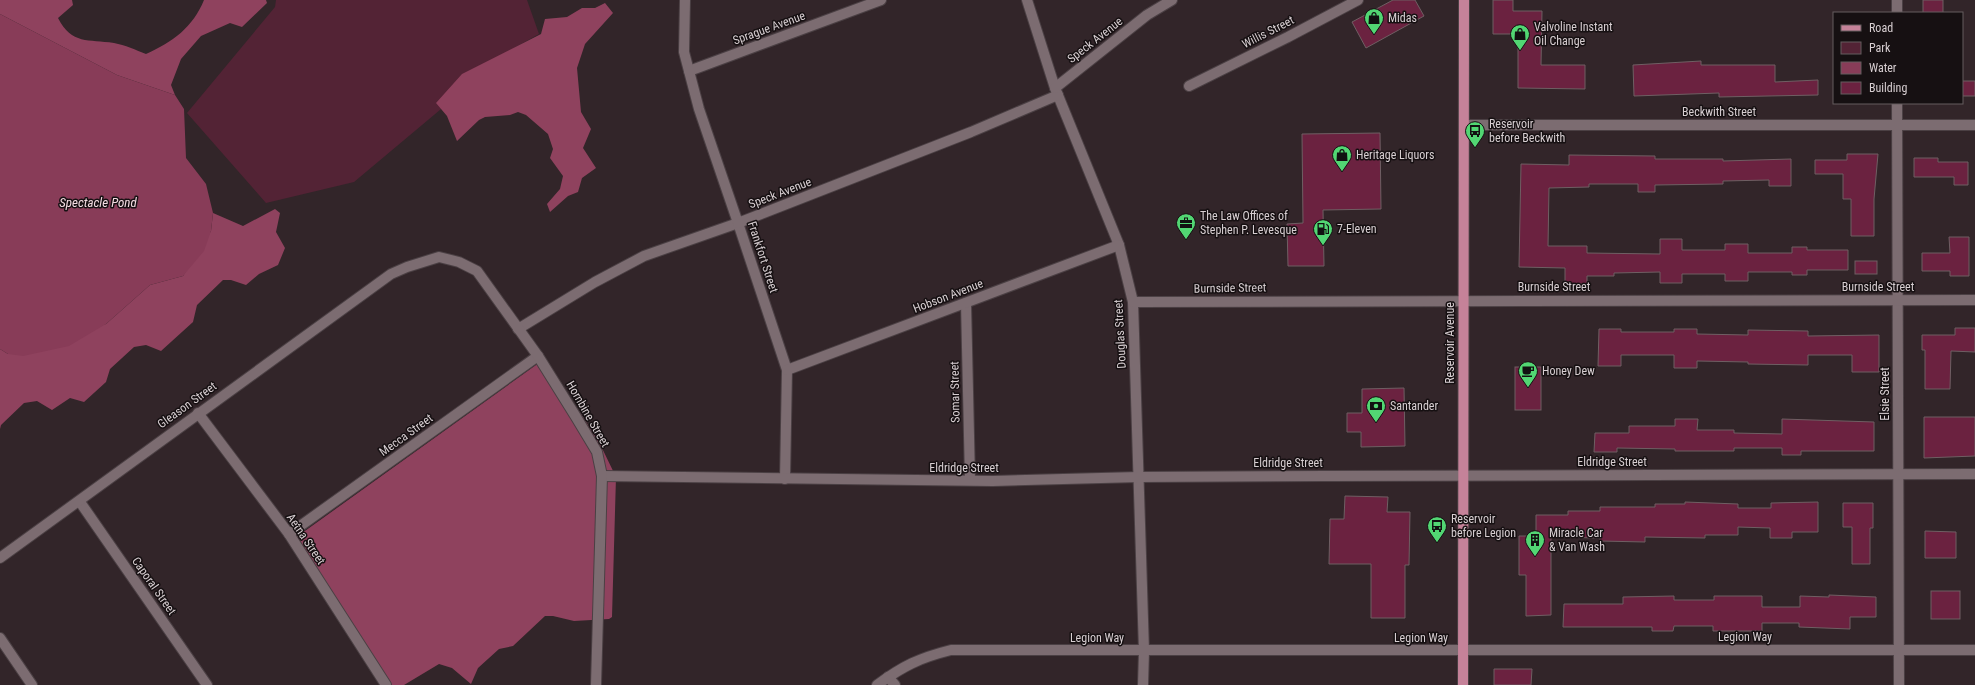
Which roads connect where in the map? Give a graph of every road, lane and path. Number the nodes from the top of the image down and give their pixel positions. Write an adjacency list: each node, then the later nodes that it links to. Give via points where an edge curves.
1 (685, 0): 9 (street, Frankfort Street, via 684,52)
2 (881, 0): 9 (street, Sprague Avenue)
3 (1027, 0): 11 (street, Douglas Street)
4 (1172, 0): 11 (street, Speck Avenue, via 1147,15)
5 (1358, 0): 10 (street, Willis Street)
6 (1464, 0): 13 (main road, Reservoir Avenue)
7 (1897, 0): 8 (street)
8 (1897, 12)
9 (689, 71): 16 (street, Frankfort Street, via 699,109)
10 (1189, 86)
11 (1057, 91): 16 (street, Speck Avenue, via 971,132); 17 (street, Douglas Street)
12 (1898, 104): 14 (street, Elsie Street)
13 (1464, 125): 14 (street, Beckwith Street); 19 (main road, Reservoir Avenue)
14 (1898, 125): 15 (street, Beckwith Street); 20 (street, Elsie Street)
15 (1975, 125)
16 (738, 223): 24 (street, Speck Avenue, via 644,256 595,282); 26 (street, Frankfort Street)
17 (1119, 245): 22 (street, Douglas Street); 23 (street, Hobson Avenue)
18 (391, 274): 24 (street, Hornbine Street, via 439,257 459,262 477,271); 27 (street, Gleason Street)
19 (1463, 300): 20 (street, Burnside Street); 22 (street, Burnside Street); 29 (main road, Reservoir Avenue)
20 (1898, 300): 21 (street, Burnside Street); 30 (street, Elsie Street)
21 (1975, 300)
22 (1133, 302): 32 (street, Douglas Street)
23 (966, 303): 26 (street, Hobson Avenue); 34 (street, Somar Street)
24 (518, 329): 25 (street, Hornbine Street)
25 (538, 356): 31 (street, Hornbine Street, via 597,452); 36 (street, Mecca Street)
26 (787, 370): 33 (street, Frankfort Street)
27 (198, 413): 35 (street, Gleason Street); 36 (street, Aetna Street)
28 (1975, 474): 30 (street, Eldridge Street)
29 (1463, 475): 30 (street, Eldridge Street); 32 (street, Eldridge Street); 39 (main road, Reservoir Avenue)
30 (1898, 475): 40 (street, Elsie Street)
31 (602, 476): 33 (street, Eldridge Street); 47 (street, Hornbine Street)
32 (1139, 477): 34 (street, Eldridge Street); 42 (street, Douglas Street)
33 (785, 479): 34 (street, Eldridge Street)
34 (970, 480)
35 (80, 502): 37 (street, Gleason Street); 45 (street, Caporal Street)
36 (289, 534): 46 (street, Aetna Street)
37 (0, 558)
38 (0, 638): 44 (street)
39 (1463, 650): 40 (street, Legion Way); 42 (street, Legion Way); 51 (main road, Reservoir Avenue)
40 (1899, 650): 41 (street, Legion Way); 52 (street, Elsie Street)
41 (1975, 650)
42 (1144, 651): 43 (street, Legion Way, via 951,650 924,656); 50 (street, Douglas Street)
43 (888, 677): 48 (street, Legion Way); 49 (street)
44 (32, 685)
45 (207, 685)
46 (386, 685)
47 (596, 685)
48 (877, 685)
49 (895, 685)
50 (1143, 685)
51 (1463, 685)
52 (1899, 685)

